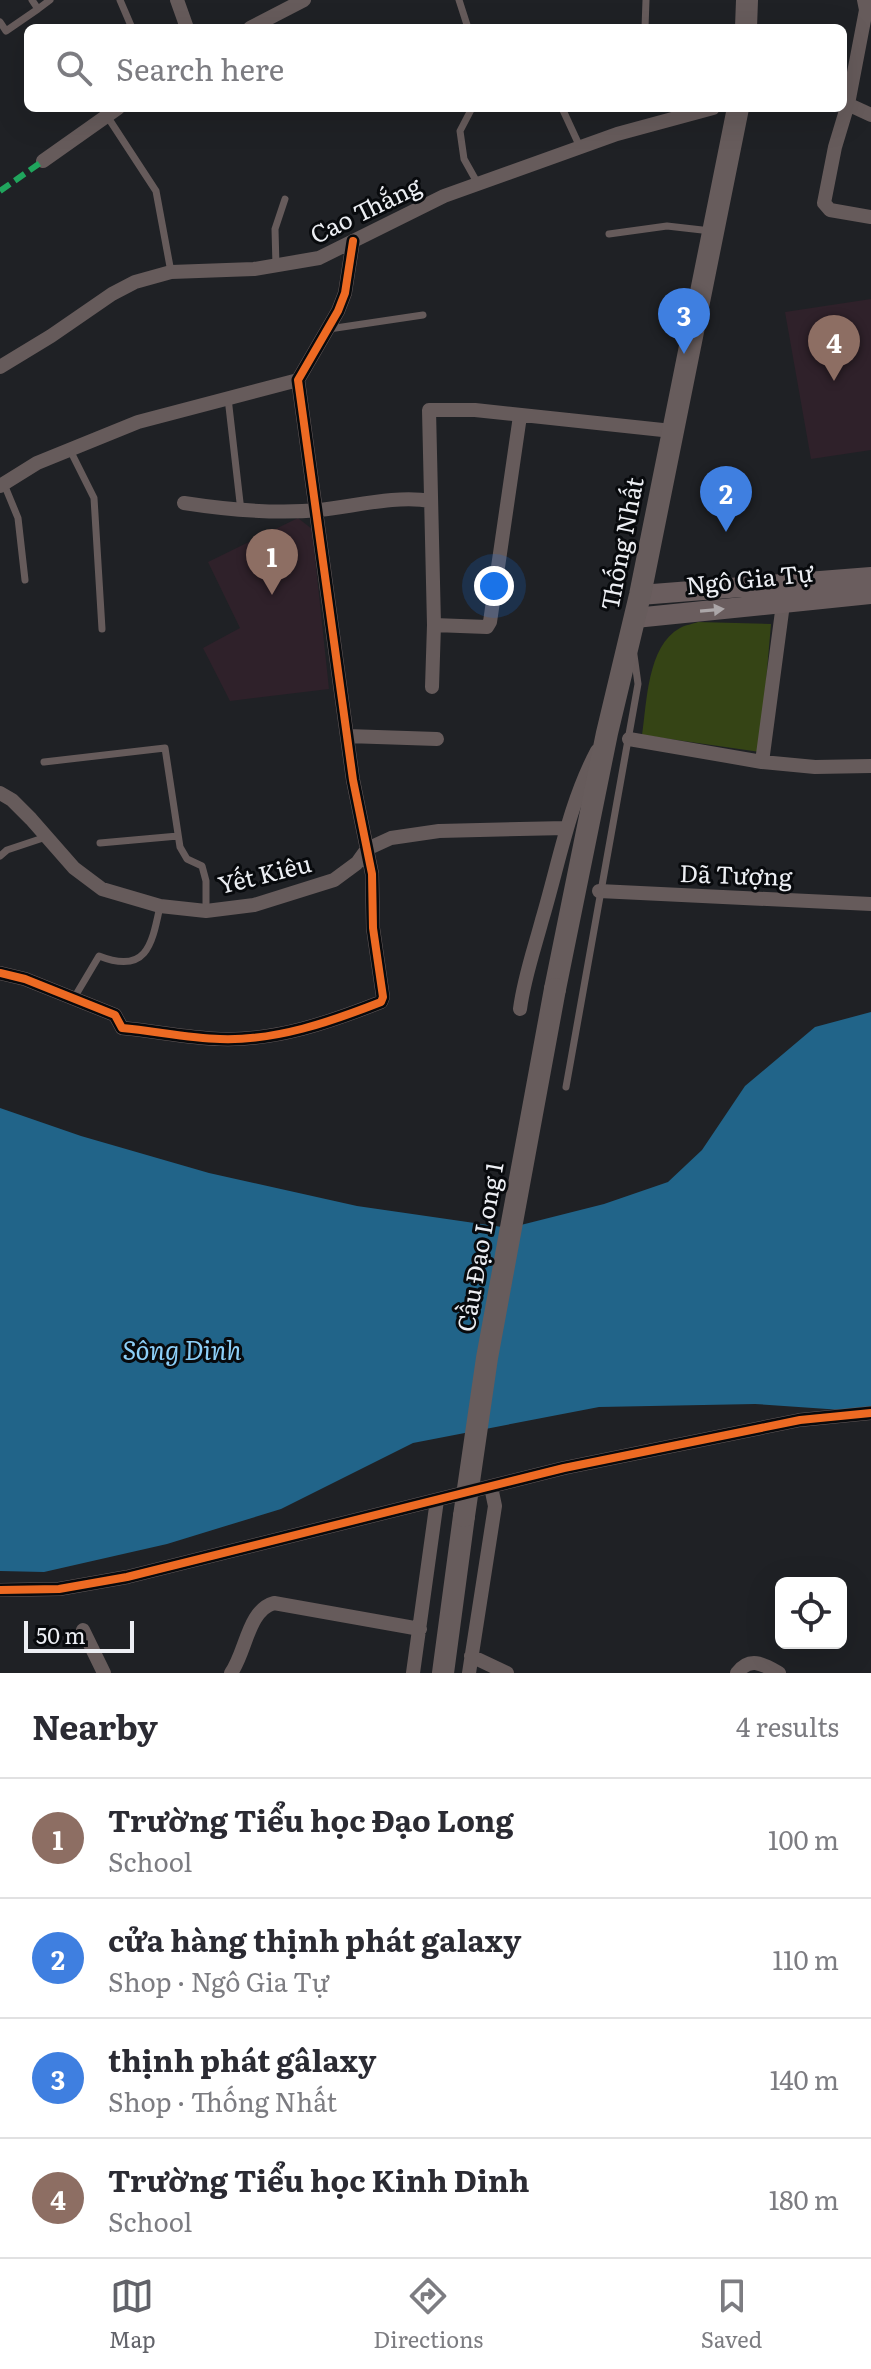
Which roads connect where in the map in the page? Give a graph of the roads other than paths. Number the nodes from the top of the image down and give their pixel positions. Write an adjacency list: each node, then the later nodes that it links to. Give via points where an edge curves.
1 (32, 0): 10 (lane)
2 (50, 0): 10 (lane)
3 (120, 0): 12 (lane)
4 (177, 0): 13 (street)
5 (304, 0): 14 (street)
6 (459, 0): 15 (lane)
7 (646, 0): 16 (lane)
8 (747, 0): 17 (main road)
9 (864, 0): 18 (street)
10 (38, 9): 11 (lane, via 6,31)
11 (0, 22)
12 (130, 24)
13 (186, 24)
14 (258, 24)
15 (467, 24)
16 (645, 24)
17 (746, 24)
18 (847, 98)
19 (847, 103): 26 (street)
20 (113, 112): 28 (street); 36 (lane, via 156,191)
21 (470, 112): 29 (lane, via 460,131 464,159)
22 (564, 112): 27 (lane)
23 (698, 112): 27 (street, Cao Thắng)
24 (737, 112): 32 (main road, Thống Nhất)
25 (844, 112): 31 (street, via 824,203 830,210)
26 (871, 115)
27 (580, 147): 29 (street, Cao Thắng)
28 (43, 161)
29 (478, 184): 34 (street, Cao Thắng)
30 (285, 199): 35 (lane, via 275,229)
31 (871, 217)
32 (713, 231): 33 (lane, via 667,226); 43 (main road, Thống Nhất)
33 (609, 234)
34 (353, 241): 35 (street, Cao Thắng, via 319,258); 38 (street, via 345,293)
35 (276, 266): 36 (street, Cao Thắng)
36 (171, 272): 39 (street, Cao Thắng, via 112,294)
37 (423, 315): 38 (lane)
38 (327, 329): 40 (street)
39 (0, 367)
40 (298, 380): 41 (street); 48 (street)
41 (228, 398): 44 (street, via 138,422); 49 (lane)
42 (520, 416): 43 (street); 46 (street, via 429,410); 55 (street, via 490,622 478,628)
43 (672, 431): 54 (main road, Thống Nhất)
44 (70, 450): 45 (street); 57 (lane, via 94,498)
45 (2, 485): 51 (lane, via 18,518)
46 (431, 501): 48 (street); 55 (street)
47 (184, 503): 49 (street)
48 (316, 510): 49 (street); 59 (street)
49 (241, 511)
50 (871, 577): 52 (main road, Ngô Gia Tự)
51 (25, 580)
52 (782, 594): 53 (main road, Ngô Gia Tự); 54 (main road, Ngô Gia Tự); 56 (main road, Ngô Gia Tự, one-way to 52); 63 (street)
53 (871, 594)
54 (640, 595): 56 (main road, Thống Nhất)
55 (434, 625): 58 (street)
56 (633, 625): 60 (main road, Thống Nhất)
57 (102, 629)
58 (432, 687)
59 (347, 736): 61 (street); 70 (street)
60 (618, 736): 63 (street); 66 (street, via 582,779); 72 (lane); 77 (main road, Thống Nhất)
61 (437, 739)
62 (44, 762): 67 (lane, via 165,748)
63 (762, 762): 64 (street)
64 (871, 766)
65 (0, 793): 68 (street, Yết Kiêu)
66 (566, 828): 70 (street, Yết Kiêu, via 439,831 391,838); 79 (street)
67 (178, 836): 69 (lane); 75 (lane, via 187,859 202,866)
68 (46, 837): 71 (lane); 74 (street, Yết Kiêu, via 102,889)
69 (100, 843)
70 (367, 849): 75 (street, Yết Kiêu, via 334,880 254,905); 78 (street, via 381,1002 295,1031 220,1039 122,1028 115,1015)
71 (0, 856)
72 (599, 891): 73 (street, Dã Tượng); 80 (lane)
73 (871, 904)
74 (160, 906): 75 (street, Yết Kiêu); 78 (lane, via 153,944 140,958 116,963 99,956)
75 (206, 911)
76 (0, 973): 78 (street)
77 (555, 989): 91 (main road, Cầu Đạo Long 1, bridge, via 487,1358)
78 (74, 998)
79 (520, 1009)
80 (566, 1087)
81 (871, 1413): 82 (street, via 800,1420)
82 (491, 1487): 83 (street); 87 (street, via 495,1506)
83 (437, 1500): 84 (street, via 127,1577 59,1589); 85 (street)
84 (0, 1590)
85 (420, 1629): 89 (street, via 274,1603 255,1615 241,1660); 90 (street)
86 (83, 1630): 88 (street)
87 (471, 1656): 92 (street); 93 (street)
88 (104, 1673)
89 (231, 1673)
90 (413, 1673)
91 (443, 1673)
92 (469, 1673)
93 (507, 1673)
94 (737, 1673): 95 (street, via 746,1664 759,1662)
95 (779, 1673)

